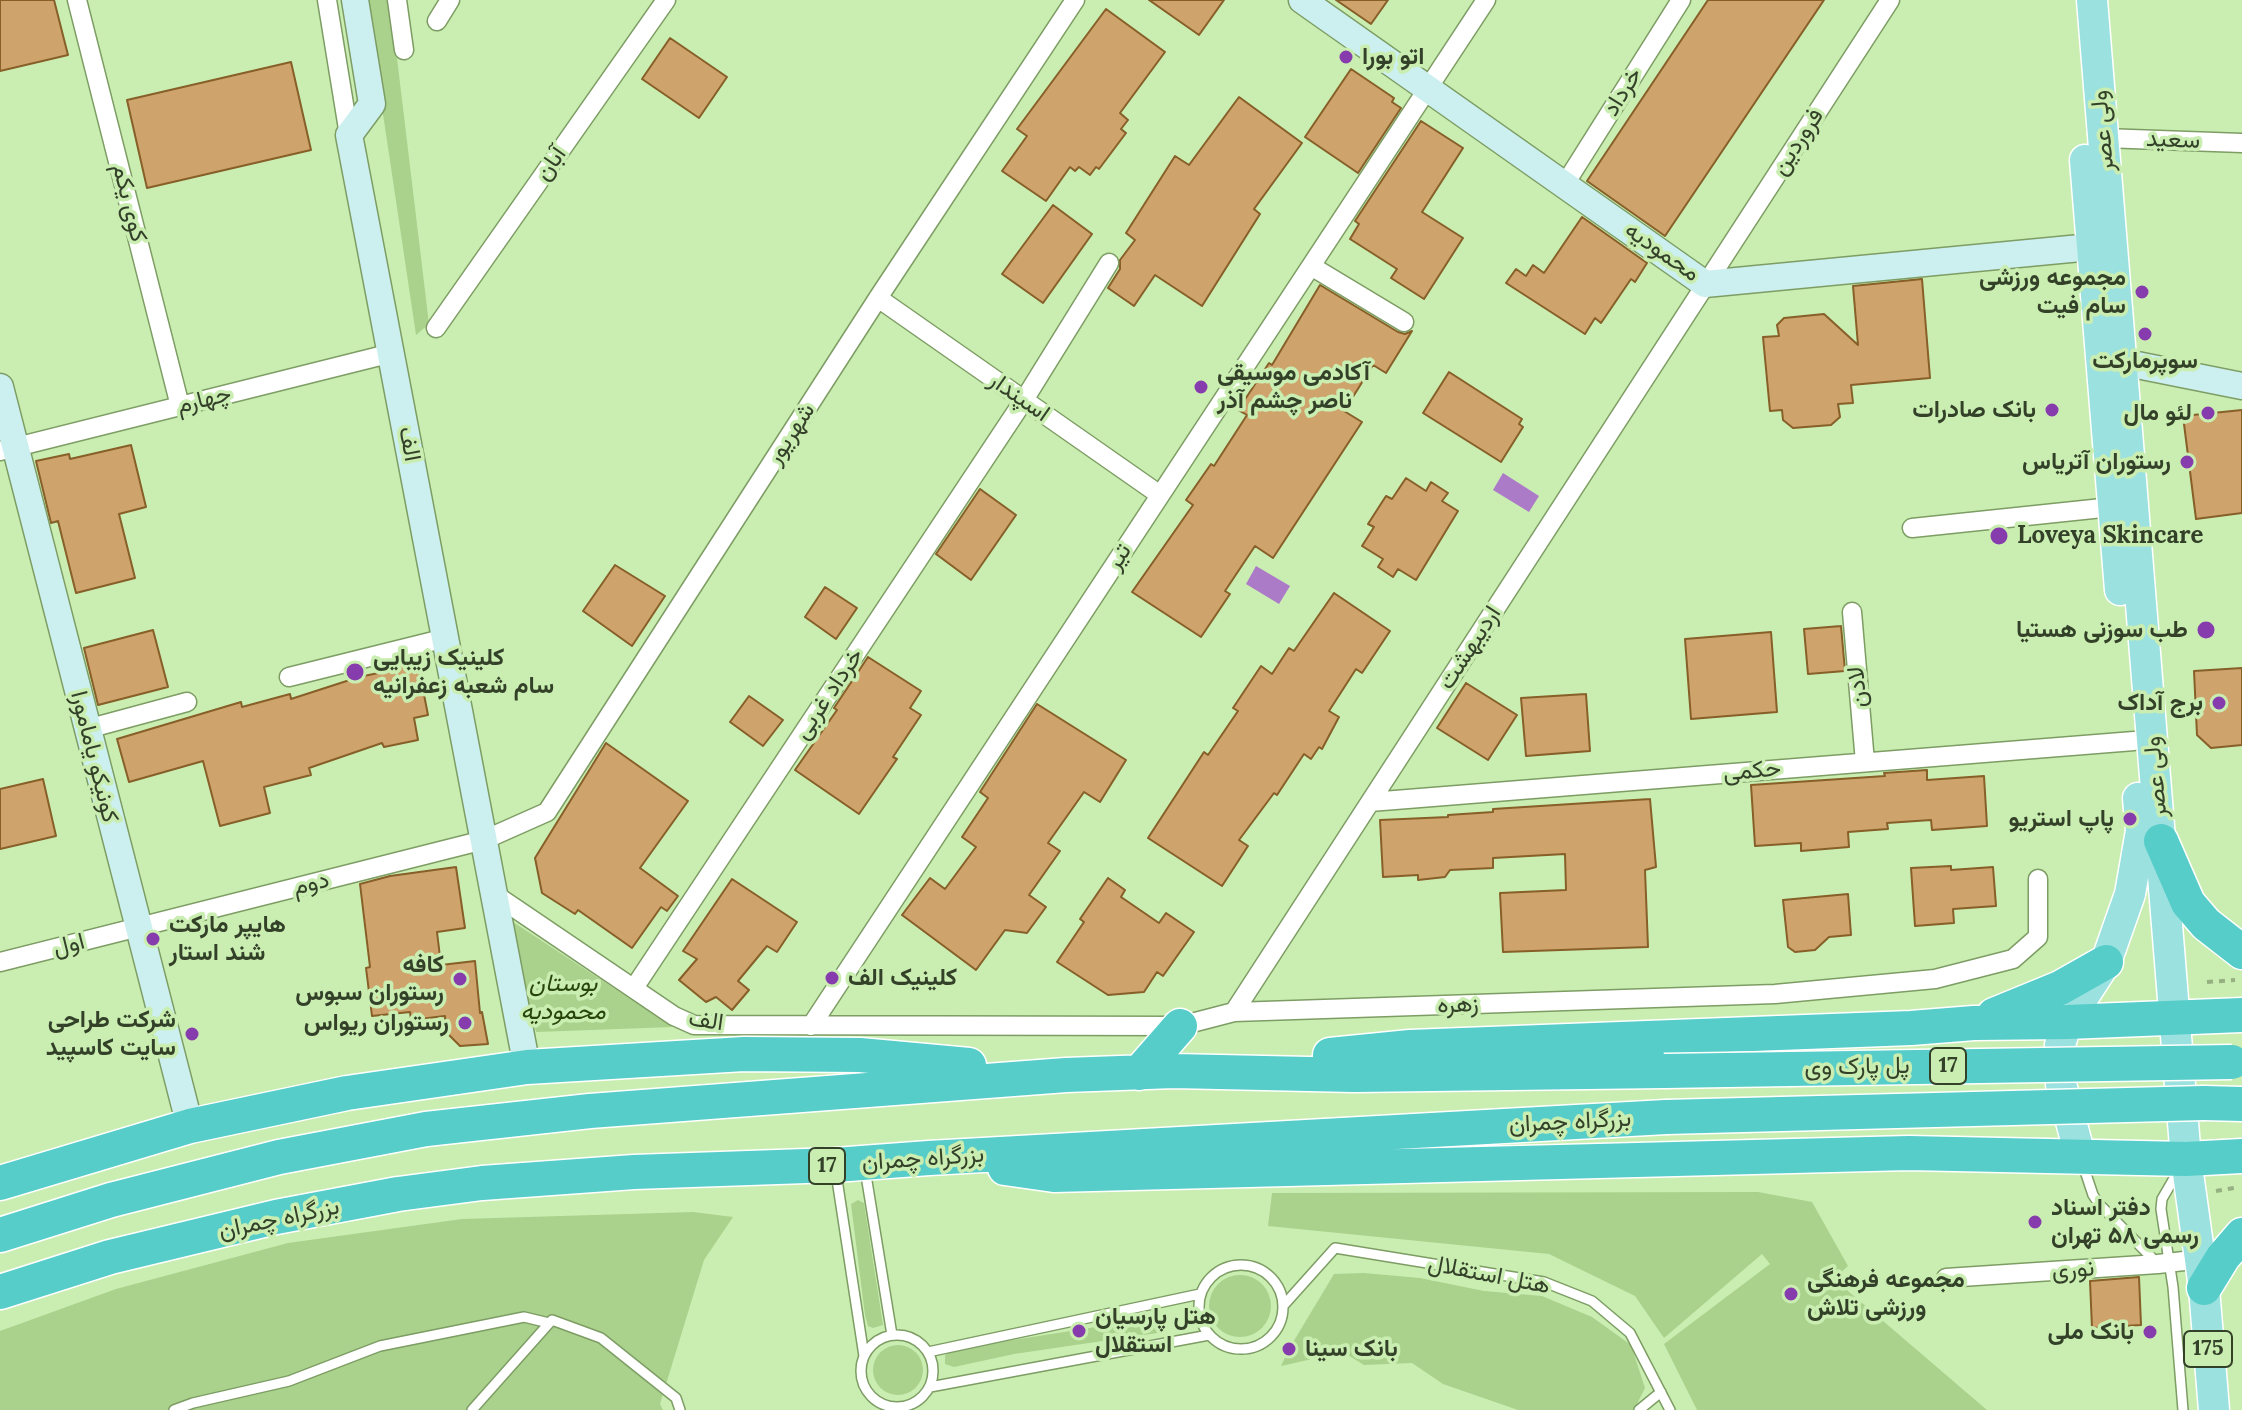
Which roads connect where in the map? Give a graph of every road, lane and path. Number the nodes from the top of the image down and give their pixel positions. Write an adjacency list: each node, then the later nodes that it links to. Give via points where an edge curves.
1 (77, 0): 33 (street, کوی یکم)
2 (327, 0): 17 (street)
3 (355, 0): 17 (street, via 372,104)
4 (397, 0): 15 (street)
5 (450, 0): 14 (street)
6 (666, 0): 27 (street, آبان)
7 (1075, 0): 25 (street, شهریور)
8 (1302, 0): 16 (street, محمودیه)
9 (1486, 0): 16 (street, تیر)
10 (1681, 0): 20 (street, خرداد)
11 (1890, 0): 24 (street, فروردین)
12 (2075, 0): 21 (main road, ولی عصر / 175)
13 (2092, 0): 18 (main road, ولی عصر / 175)
14 (437, 21)
15 (404, 50)
16 (1428, 89): 20 (street, محمودیه); 23 (street, تیر)
17 (349, 135): 28 (street, الف)
18 (2104, 138): 19 (street, سعید); 29 (main road, ولی عصر / 175)
19 (2242, 143)
20 (1565, 184): 24 (street, محمودیه)
21 (2091, 247): 24 (street, محمودیه); 36 (main road, ولی عصر / 175)
22 (1109, 263): 32 (street, خرداد غربی)
23 (1311, 266): 26 (street); 35 (street, تیر)
24 (1705, 284): 45 (street, اردیبهشت)
25 (878, 298): 32 (street, اسپندار); 47 (street, شهریور, via 547,812)
26 (1404, 322)
27 (436, 328)
28 (392, 353): 33 (street, چهارم); 39 (street, الف)
29 (2122, 362): 30 (street); 46 (main road, ولی عصر / 175)
30 (2242, 386)
31 (0, 387): 34 (street, کونیکو یامامورا)
32 (1024, 400): 35 (street, اسپندار); 56 (street, خرداد غربی)
33 (180, 406): 34 (street, چهارم)
34 (7, 449): 42 (street, کونیکو یامامورا)
35 (1160, 495): 62 (street, تیر)
36 (2112, 507): 37 (street); 43 (main road, ولی عصر / 175)
37 (1912, 528)
38 (1852, 612): 44 (street, لادن)
39 (446, 638): 40 (street); 47 (street, الف)
40 (289, 677)
41 (187, 702): 42 (street)
42 (87, 729): 50 (street, کونیکو یامامورا)
43 (2134, 741): 44 (street, حکمی); 46 (main road, ولی عصر / 175)
44 (1865, 762): 45 (street, حکمی)
45 (1370, 802): 57 (street, اردیبهشت)
46 (2151, 836): 51 (highway, via 2188,903); 53 (main road, ولی عصر); 59 (main road, ولی عصر / 175)
47 (484, 840): 49 (street, الف); 50 (street, دوم)
48 (2038, 879): 57 (street, زهره, via 2038,937 2013,959 1935,979 1775,994)
49 (494, 894): 56 (street, الف); 66 (street, الف)
50 (138, 927): 52 (street, اول); 73 (street, کونیکو یامامورا)
51 (2242, 952)
52 (0, 962)
53 (2106, 962): 60 (main road, ولی عصر); 61 (highway, via 2026,1004)
54 (2242, 979): 55 (path)
55 (2207, 982)
56 (634, 988): 62 (street, الف, via 694,1025)
57 (1234, 1012): 63 (street, زهره)
58 (2242, 1015): 59 (highway)
59 (2175, 1017): 60 (highway); 78 (main road, ولی عصر / 175)
60 (2067, 1022): 61 (highway); 75 (main road, ولی عصر, via 2060,1045 2061,1084)
61 (1974, 1023): 64 (highway)
62 (811, 1026): 63 (street, زهره)
63 (1180, 1026): 69 (highway)
64 (1911, 1028): 67 (highway, via 1410,1047); 74 (highway, via 1928,1045 1945,1084 1937,1126 1925,1145)
65 (2237, 1062): 68 (highway, پل پارک وی / 17, bridge)
66 (527, 1067): 70 (highway, via 744,1054 860,1055); 73 (highway, via 347,1093)
67 (1174, 1071): 68 (highway, بزرگراه چمران / 17); 69 (highway, بزرگراه چمران / 17)
68 (1664, 1071)
69 (1139, 1073): 70 (highway, بزرگراه چمران / 17)
70 (1066, 1075): 83 (highway, بزرگراه چمران / 17, via 606,1109 426,1129 279,1157)
71 (2242, 1104): 72 (highway, پل پارک وی / 17, bridge)
72 (1666, 1117): 77 (highway, بزرگراه چمران / 17)
73 (190, 1126): 80 (highway)
74 (1909, 1153): 75 (highway); 77 (highway, via 1054,1175)
75 (2080, 1155): 78 (highway); 85 (lane, via 2093,1195)
76 (2242, 1156): 78 (highway)
77 (929, 1158): 79 (highway, بزرگراه چمران / 17)
78 (2186, 1159): 85 (lane, via 2162,1199); 87 (main road, ولی عصر / 175)
79 (849, 1165): 88 (highway, بزرگراه چمران / 17, via 634,1172 398,1194 110,1257); 92 (lane); 95 (lane)
80 (0, 1183)
81 (2145, 1202): 82 (path)
82 (2122, 1206)
83 (0, 1235)
84 (2242, 1235): 87 (highway, via 2223,1257)
85 (2163, 1264): 86 (street, نوری); 87 (street, نوری); 87 (lane)
86 (1946, 1278)
87 (2193, 1278): 103 (lane); 104 (main road, ولی عصر / 175)
88 (0, 1292)
89 (1200, 1294): 90 (lane, via 1206,1282 1227,1267 1254,1266 1275,1281); 93 (lane, via 1201,1322); 94 (lane)
90 (1283, 1306): 93 (lane, via 1274,1334 1263,1343 1234,1348); 97 (lane, هتل استقلال, via 1335,1248 1544,1282 1592,1301 1630,1333)
91 (549, 1323): 98 (lane, via 524,1317 380,1346 289,1381); 99 (lane); 100 (lane, via 601,1338 676,1398)
92 (892, 1335): 94 (lane, via 913,1338); 95 (lane)
93 (1209, 1335): 96 (lane)
94 (928, 1352): 96 (lane)
95 (864, 1356): 96 (lane, via 867,1392 887,1406 912,1405)
96 (930, 1387)
97 (1661, 1392): 101 (lane); 102 (lane)
98 (174, 1410)
99 (472, 1410)
100 (680, 1410)
101 (1639, 1410)
102 (1670, 1410)
103 (2183, 1410)
104 (2214, 1410)

